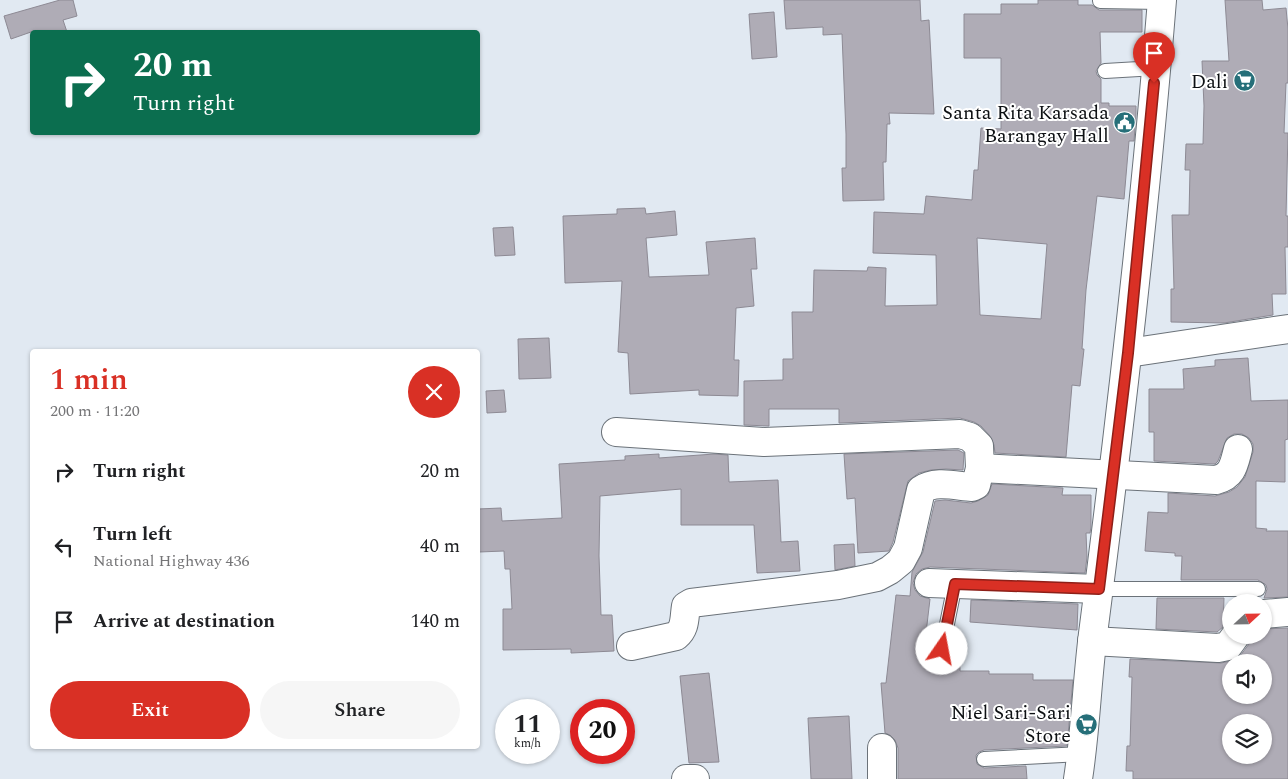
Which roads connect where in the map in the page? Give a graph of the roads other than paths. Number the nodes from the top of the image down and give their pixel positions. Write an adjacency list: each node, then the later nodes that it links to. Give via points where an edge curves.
1 (1100, 1): 2 (lane)
2 (1162, 1): 3 (street)
3 (1156, 68): 4 (lane); 6 (street)
4 (1105, 71)
5 (1288, 329): 6 (street)
6 (1128, 353): 10 (street)
7 (616, 432): 9 (street, via 764,442 960,434 970,437 979,446)
8 (1238, 449): 10 (street, via 1233,469 1228,476 1216,480)
9 (980, 468): 10 (street); 19 (street, via 977,483 972,487 935,484 921,490 908,548 900,561 877,577 838,586 694,602 686,606 683,626 676,636)
10 (1113, 475): 13 (street)
11 (929, 583): 12 (street)
12 (955, 584): 13 (street); 20 (lane)
13 (1099, 589): 14 (lane); 17 (street)
14 (1222, 599)
15 (1272, 606): 16 (street)
16 (1288, 612)
17 (1092, 641): 18 (street, via 1218,648); 23 (street)
18 (1229, 644)
19 (632, 646)
20 (942, 649)
21 (882, 748): 26 (street)
22 (984, 759): 23 (lane)
23 (1080, 766)
24 (686, 779): 25 (street)
25 (695, 779)
26 (882, 779)

